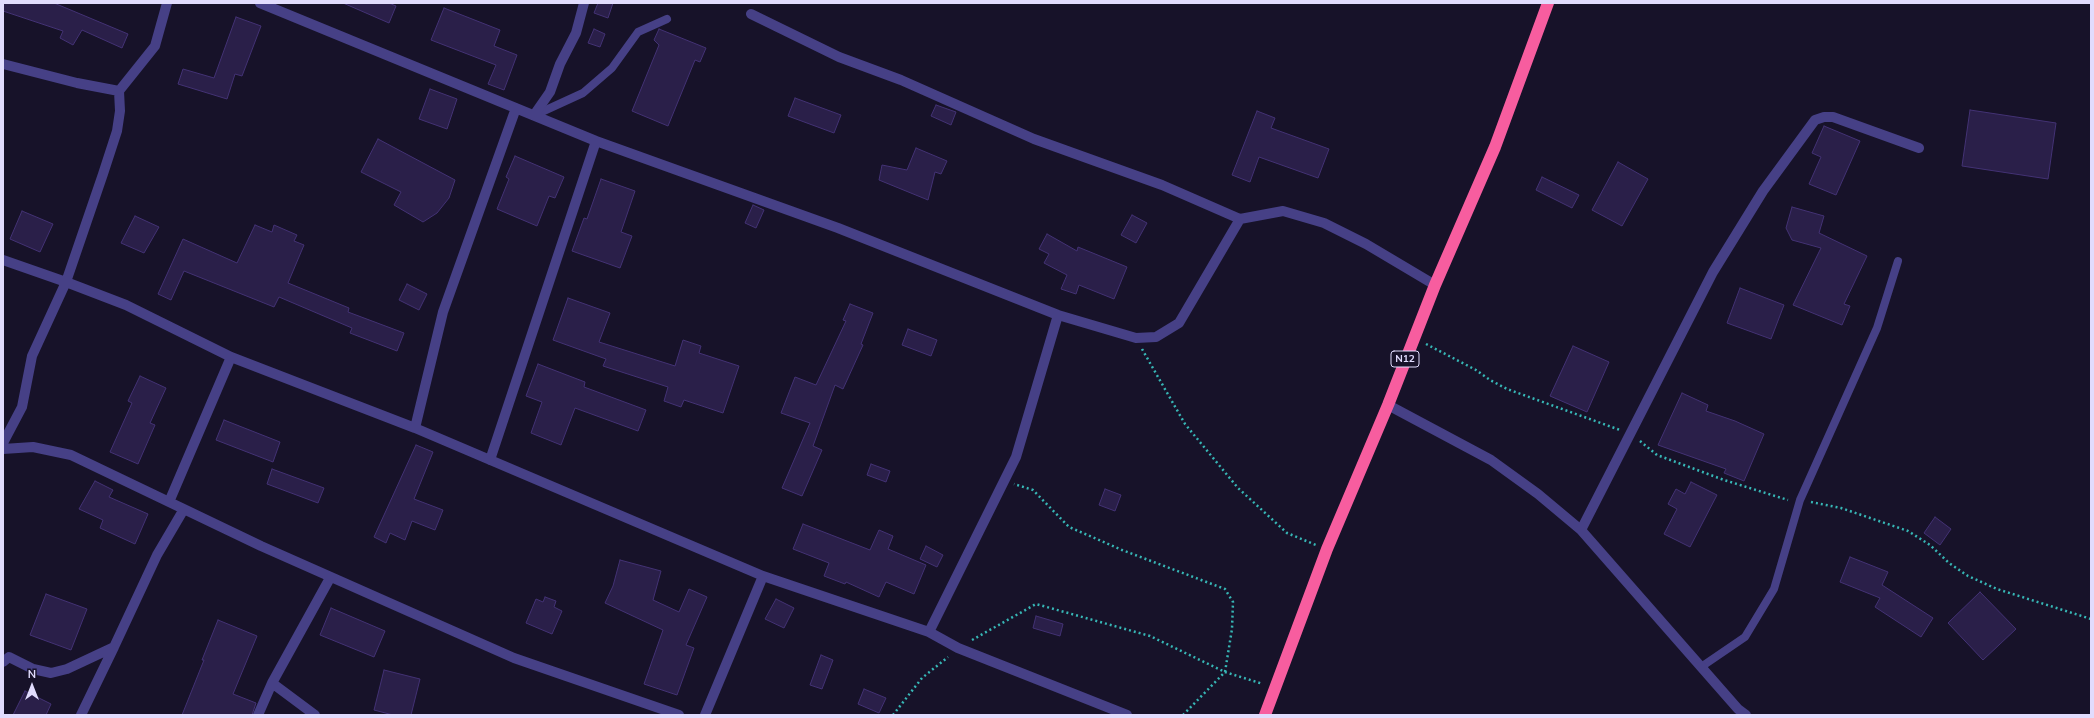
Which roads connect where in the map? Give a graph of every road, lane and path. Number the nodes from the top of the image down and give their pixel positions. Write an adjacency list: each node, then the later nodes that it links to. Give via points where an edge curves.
1 (167, 3): 8 (street, via 155,46)
2 (260, 3): 9 (street)
3 (584, 3): 10 (street, via 576,33 560,64 550,92)
4 (1548, 3): 17 (highway, N12, via 1495,147)
5 (751, 14): 13 (street, via 839,57 901,80 1034,139 1162,185)
6 (667, 19): 10 (lane, via 638,32 612,68 583,93)
7 (3, 64): 8 (street)
8 (119, 91): 16 (street, via 117,131)
9 (516, 108): 10 (street); 23 (street, via 443,312)
10 (534, 115): 11 (street)
11 (596, 140): 18 (street, via 838,228); 27 (street)
12 (1919, 148): 24 (street, via 1833,117 1815,120 1763,192 1713,272)
13 (1240, 220): 17 (street, via 1283,212 1324,223 1366,244); 19 (street, via 1179,323 1156,337)
14 (3, 260): 16 (street)
15 (1898, 261): 28 (lane, via 1878,328)
16 (66, 282): 21 (street, via 126,305); 25 (street, via 32,356 22,407)
17 (1435, 285): 20 (highway, N12)
18 (1058, 315): 19 (street); 29 (street, via 1016,457)
19 (1136, 338): 33 (path, via 1185,424 1238,488 1287,533)
20 (1413, 338): 22 (highway, N12); 24 (path, via 1507,389)
21 (231, 357): 23 (street); 30 (street)
22 (1388, 405): 32 (street, via 1491,460 1538,494); 33 (highway, N12)
23 (415, 428): 27 (street)
24 (1630, 434): 28 (path, via 1658,455 1784,500); 32 (street)
25 (3, 443)
26 (3, 449): 30 (street, via 33,447 71,455)
27 (490, 460): 34 (street)
28 (1800, 500): 36 (path, via 1841,508 1908,531 1968,576 1997,589); 41 (lane, via 1774,589 1745,637)
29 (994, 501): 37 (street); 42 (path, via 1014,484 1033,490 1069,527 1225,589 1233,602 1232,629)
30 (169, 502): 31 (street)
31 (184, 509): 35 (street); 38 (street, via 157,555)
32 (1581, 530): 41 (street)
33 (1328, 549): 44 (highway, N12)
34 (763, 576): 37 (street); 49 (street)
35 (330, 578): 43 (street); 48 (street, via 514,658)
36 (2091, 619)
37 (929, 632): 39 (street)
38 (114, 647): 40 (street, via 89,660 51,673); 45 (street)
39 (958, 648): 42 (path, via 1036,604 1150,636); 50 (path, via 922,678); 51 (street)
40 (5, 658)
41 (1701, 667): 54 (street)
42 (1225, 672): 44 (path); 52 (path)
43 (272, 683): 46 (street); 47 (street)
44 (1276, 687): 53 (highway, N12)
45 (82, 715)
46 (258, 715)
47 (315, 715)
48 (679, 715)
49 (705, 715)
50 (893, 715)
51 (1127, 715)
52 (1183, 715)
53 (1265, 715)
54 (1746, 715)

